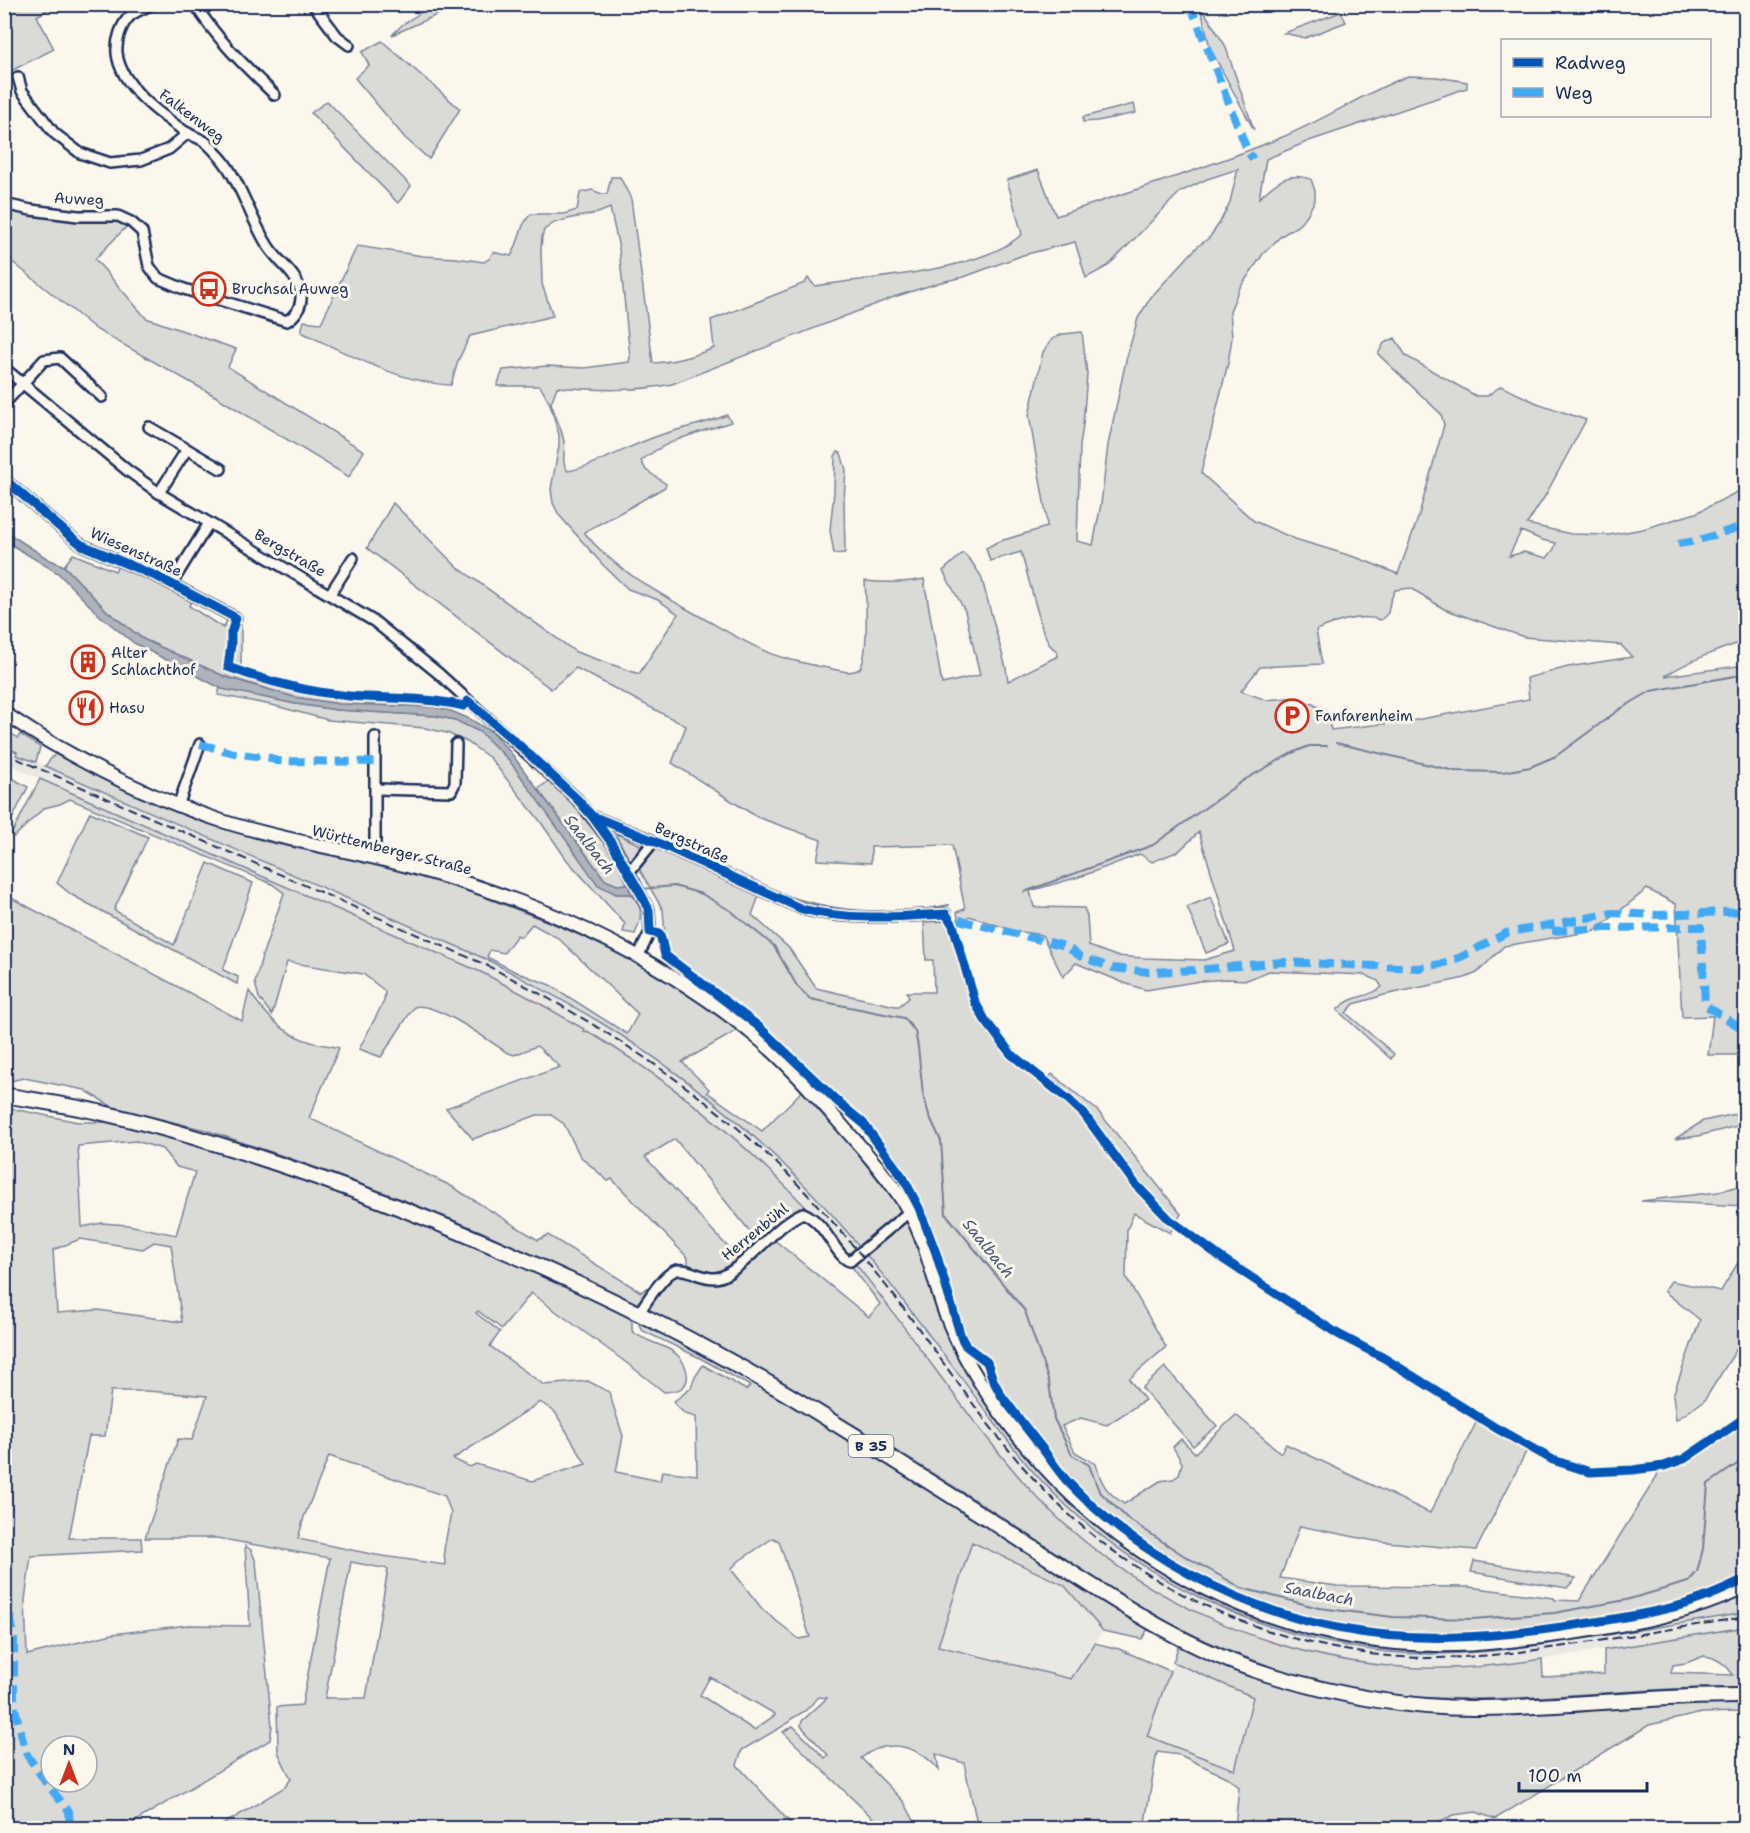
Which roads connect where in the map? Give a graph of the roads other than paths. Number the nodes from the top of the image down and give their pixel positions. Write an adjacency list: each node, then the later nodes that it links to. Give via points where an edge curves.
1 (152, 4): 7 (street, Falkenweg, via 132,15 122,29 118,61 137,92)
2 (195, 4): 6 (street, via 235,56)
3 (313, 4): 4 (street, via 337,36)
4 (349, 45)
5 (18, 77): 7 (street, via 22,92 54,134 80,153 110,163 141,160 169,149)
6 (275, 95)
7 (188, 133): 9 (street, Falkenweg, via 204,141 222,159 268,247 296,281 300,305)
8 (4, 204): 9 (street, Auweg, via 78,216 118,216 142,232 149,266 158,278)
9 (287, 321)
10 (4, 368): 11 (street, Bergstraße)
11 (22, 384): 12 (street, via 44,360 60,358); 13 (street); 18 (street, Bergstraße)
12 (102, 397)
13 (4, 404)
14 (149, 427): 15 (street)
15 (187, 449): 16 (street); 18 (street)
16 (221, 469)
17 (4, 479): 21 (street, Wiesenstraße, via 82,545)
18 (159, 493): 19 (street, Bergstraße)
19 (209, 523): 21 (street); 22 (street, Bergstraße)
20 (353, 558): 22 (street)
21 (172, 583): 23 (street, Wiesenstraße)
22 (330, 594): 30 (street, Bergstraße, via 375,622 438,673)
23 (236, 618)
24 (4, 713): 29 (main road, Württemberger Straße, via 60,749)
25 (375, 737): 28 (street)
26 (201, 744): 29 (street)
27 (456, 744): 28 (street, via 455,783 451,791)
28 (376, 789): 32 (street, via 375,842)
29 (178, 806): 32 (main road, Württemberger Straße, via 271,836)
30 (592, 816): 31 (street, Bergstraße); 33 (street)
31 (654, 841): 33 (street); 34 (street, Bergstraße, via 802,909 856,917)
32 (370, 856): 35 (main road, Württemberger Straße, via 486,889 579,926)
33 (632, 877): 35 (street, via 649,910 650,932)
34 (946, 914)
35 (638, 957): 37 (main road, Württemberger Straße, via 752,1032 856,1141)
36 (4, 1095): 38 (main road, B 35, via 105,1113 315,1176 457,1231)
37 (909, 1212): 38 (street, Herrenbühl, via 850,1261 842,1257 818,1222 803,1213 723,1276 709,1278 675,1271); 39 (main road, Württemberger Straße, via 946,1317 965,1357 1006,1421 1046,1470 1133,1547 1180,1577 1228,1600 1282,1621 1336,1635 1454,1645 1523,1640 1650,1620 1722,1599)
38 (638, 1314): 40 (main road, B 35, via 771,1384 1138,1616 1210,1652 1264,1673 1379,1701 1428,1706 1478,1708 1696,1695)
39 (1746, 1587)
40 (1746, 1696)

